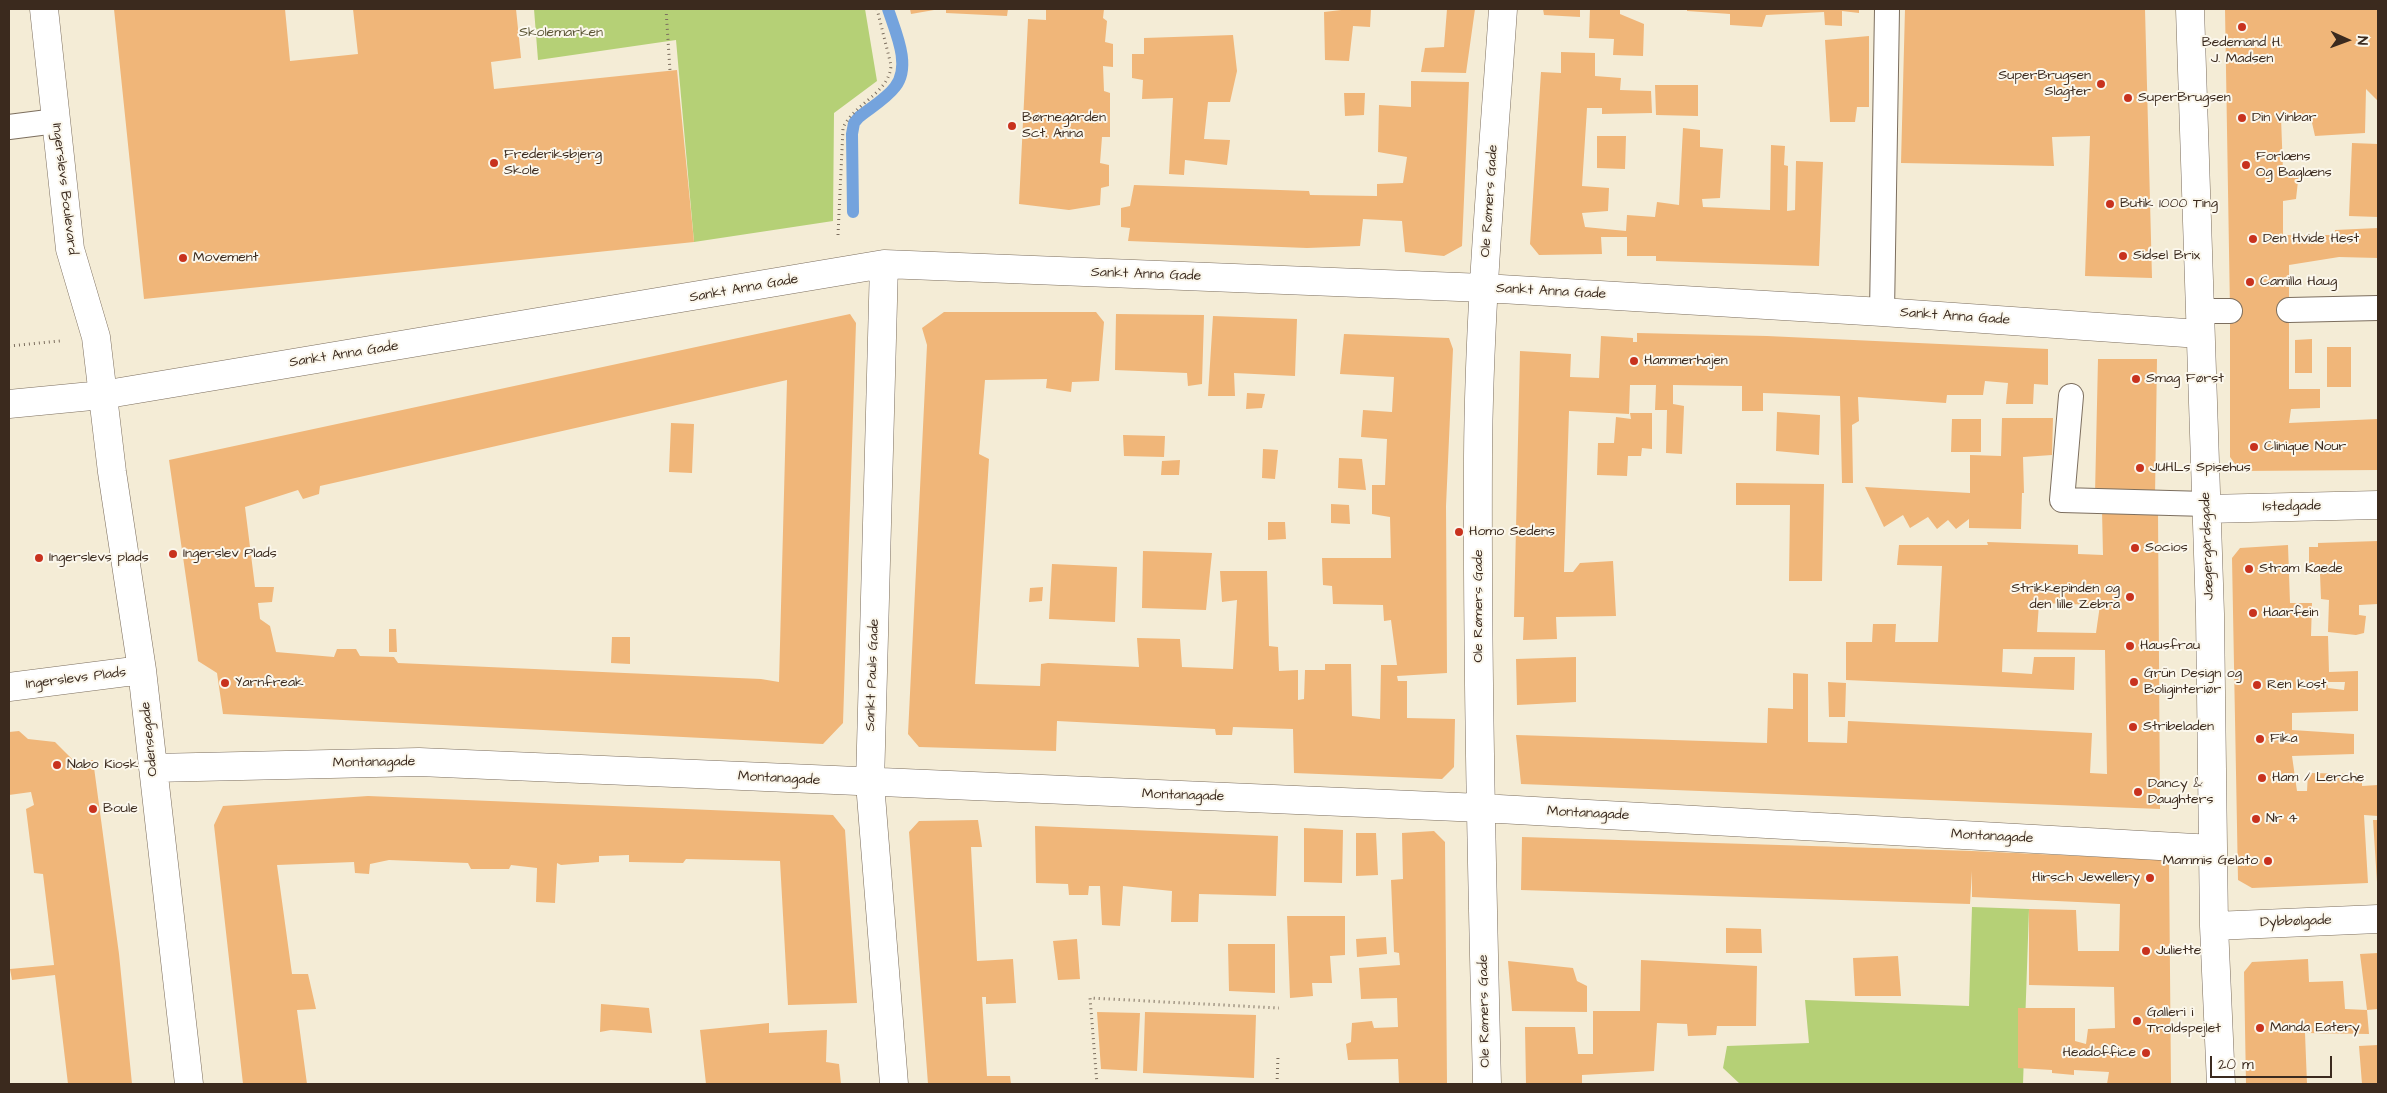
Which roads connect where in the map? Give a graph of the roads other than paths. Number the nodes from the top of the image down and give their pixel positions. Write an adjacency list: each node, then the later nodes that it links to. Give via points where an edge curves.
1 (44, 9): 5 (street, Ingerslevs Boulevard)
2 (1504, 9): 8 (street, Ole Rømers Gade)
3 (1887, 9): 12 (lane)
4 (2190, 9): 13 (street, Jægergårdsgade)
5 (56, 121): 6 (lane); 14 (street, Ingerslevs Boulevard, via 70,249 96,337)
6 (9, 127)
7 (884, 264): 8 (street, Sankt Anna Gade); 14 (street, Sankt Anna Gade); 22 (street, Sankt Pauls Gade)
8 (1484, 288): 12 (street, Sankt Anna Gade); 23 (street, Ole Rømers Gade, via 1478,455)
9 (2378, 308): 10 (lane)
10 (2289, 310)
11 (2230, 311): 13 (lane)
12 (1882, 312): 13 (street, Sankt Anna Gade)
13 (2200, 323): 18 (street, Jægergårdsgade)
14 (102, 395): 16 (street); 19 (street, Odensegade)
15 (2071, 396): 18 (lane, via 2062,500)
16 (9, 404)
17 (2378, 505): 18 (street, Istedgade)
18 (2206, 506): 24 (street, Jægergårdsgade)
19 (142, 670): 20 (street, Ingerslevs Plads); 21 (street, Odensegade)
20 (9, 687)
21 (153, 768): 22 (street, Montanagade, via 419,762); 27 (street, Odensegade)
22 (870, 783): 23 (street, Montanagade); 28 (street, Sankt Pauls Gade)
23 (1481, 808): 24 (street, Montanagade); 29 (street, Ole Rømers Gade)
24 (2214, 849): 26 (street, Jægergårdsgade)
25 (2378, 919): 26 (street, Dybbølgade)
26 (2214, 926): 30 (street, Jægergårdsgade)
27 (189, 1084)
28 (894, 1084)
29 (1487, 1084)
30 (2222, 1084)

